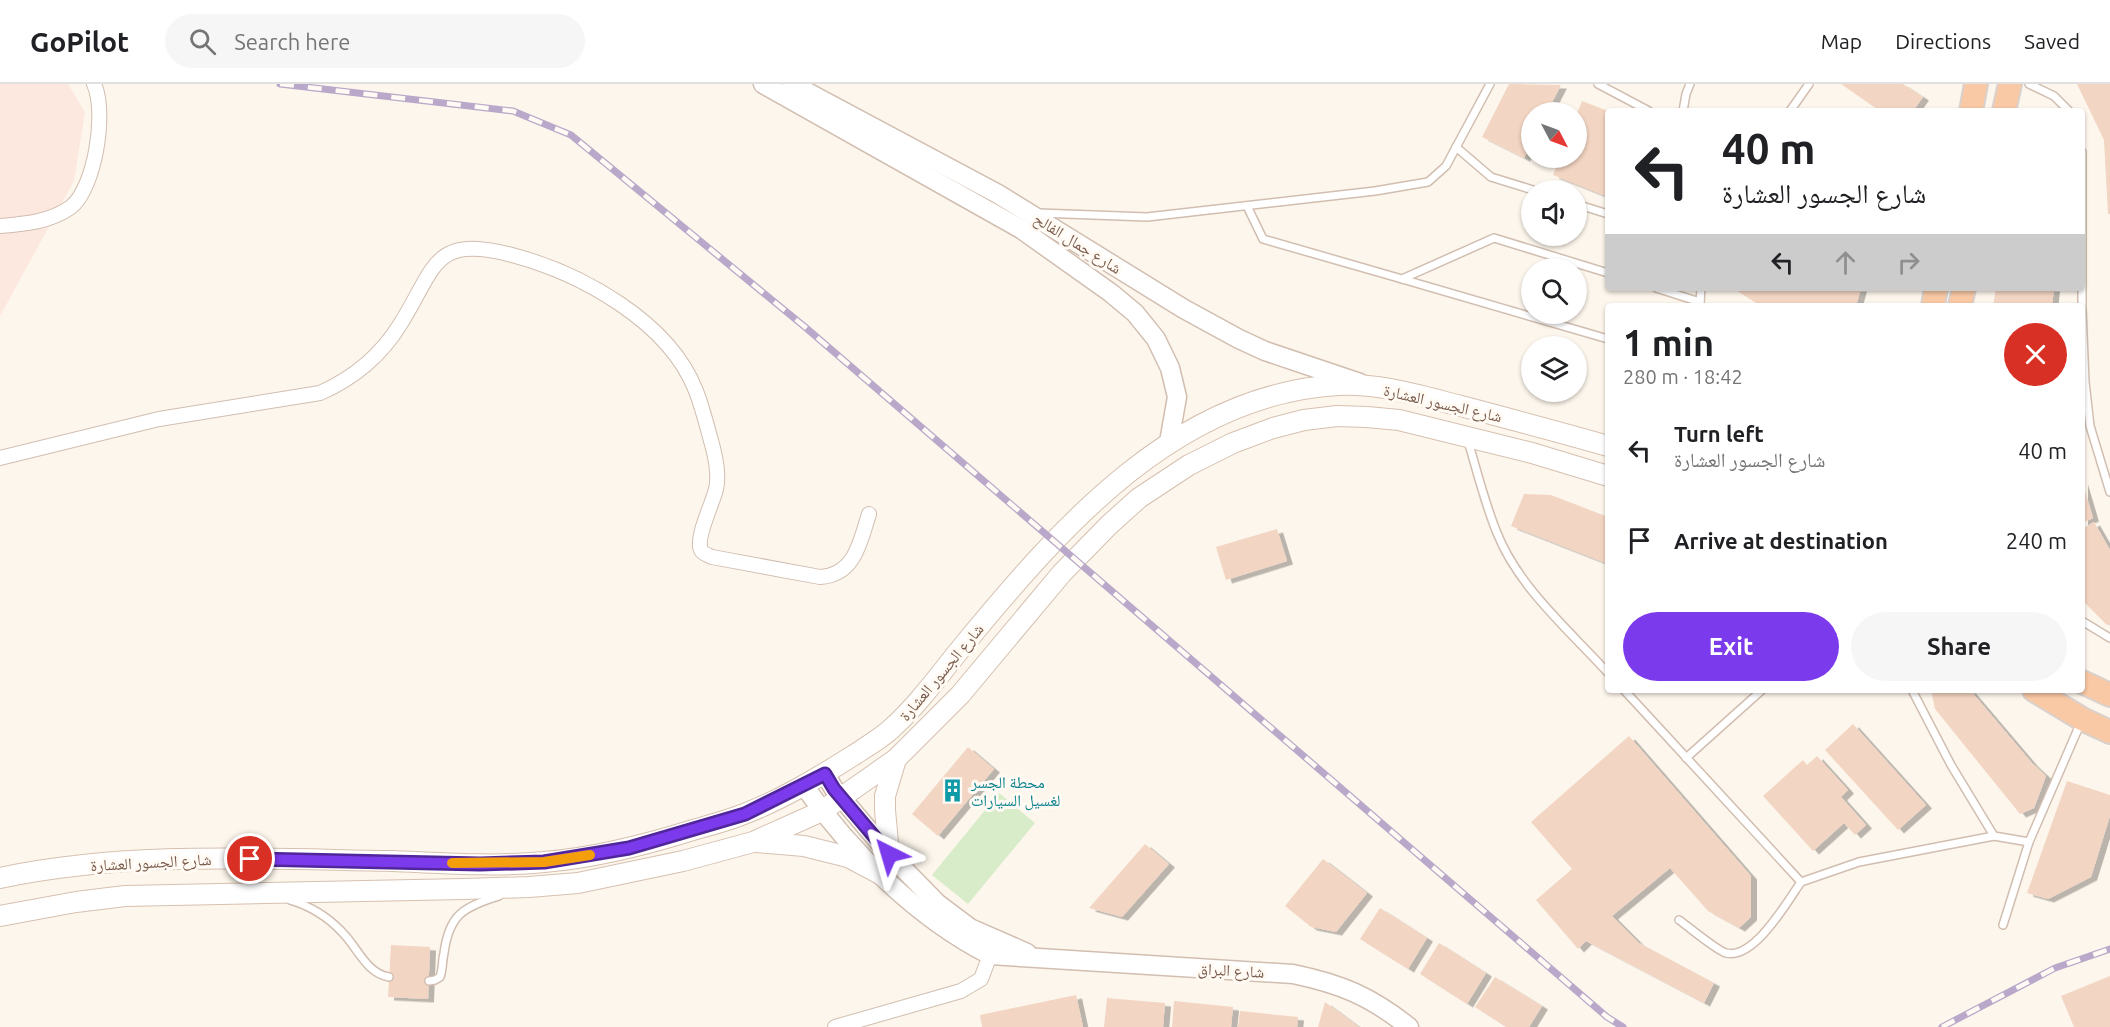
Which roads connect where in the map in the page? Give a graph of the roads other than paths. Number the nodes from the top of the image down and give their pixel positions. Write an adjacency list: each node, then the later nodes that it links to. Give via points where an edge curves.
1 (94, 84): 23 (street, via 100,110 99,141 84,189 72,206 53,217 36,223)
2 (763, 84): 32 (street, شارع جمال الفالح, via 1021,229 1135,313 1156,339 1170,368 1177,397)
3 (792, 84): 21 (street, شارع جمال الفالح)
4 (1490, 84): 17 (lane)
5 (1598, 84): 11 (lane)
6 (1690, 84): 12 (lane)
7 (1809, 84): 13 (lane)
8 (1976, 84): 14 (highway)
9 (2010, 84): 15 (highway)
10 (2029, 84): 16 (lane, via 2054,96)
11 (1643, 108)
12 (1684, 108)
13 (1792, 108)
14 (1972, 108)
15 (2005, 108)
16 (2066, 108)
17 (1456, 147): 18 (lane, via 1491,177); 19 (lane, via 1446,166 1428,182)
18 (1521, 186)
19 (1247, 206): 21 (lane, via 1147,217); 25 (lane, via 1263,239)
20 (1587, 207): 22 (lane)
21 (1030, 213): 30 (street, شارع جمال الفالح, via 1239,339)
22 (1605, 213)
23 (0, 226)
24 (1605, 272): 25 (lane, via 1494,238)
25 (1402, 279): 28 (lane)
26 (1664, 291): 27 (lane)
27 (1697, 303)
28 (1605, 338)
29 (2085, 382): 36 (lane, via 2090,426)
30 (1371, 387): 32 (main road, شارع الجسور العشارة, via 1341,385 1269,397); 33 (main road, شارع الجسور العشارة, via 1400,390)
31 (1467, 438): 35 (main road, شارع الجسور العشارة); 40 (lane, via 1497,534 1513,562 1533,592); 50 (main road, شارع الجسور العشارة, via 1399,420 1337,416 1273,428 1189,465 1139,498 1108,525 1062,573 960,696)
32 (1169, 442): 51 (main road, شارع الجسور العشارة, via 1076,518 901,720)
33 (1605, 445)
34 (0, 458): 37 (street, via 159,419 320,393 344,382 373,359 400,324 429,271 444,256 461,248 489,249 543,263 606,294 661,337 677,358 696,390 717,476 717,488 700,539 703,553 820,577 833,576 856,552)
35 (1605, 475)
36 (2110, 492)
37 (869, 514)
38 (2085, 623): 39 (lane)
39 (2110, 638)
40 (1605, 670)
41 (2085, 683): 46 (highway)
42 (1627, 693): 49 (lane)
43 (1759, 693): 49 (lane)
44 (1914, 693): 55 (lane)
45 (2039, 693): 47 (highway)
46 (2110, 695)
47 (2082, 719): 48 (highway); 57 (lane)
48 (2110, 732)
49 (1686, 758): 61 (lane)
50 (897, 759): 53 (main road, شارع الجسور العشارة); 58 (main road, via 885,796)
51 (825, 774): 52 (main road, شارع الجسور العشارة); 53 (street, شارع البراق)
52 (804, 786): 54 (street, شارع البراق); 60 (main road, شارع الجسور العشارة, via 745,814 687,832 629,848 544,862 132,861 41,869)
53 (842, 799): 54 (main road, شارع الجسور العشارة); 58 (street, شارع البراق)
54 (822, 811): 56 (main road, شارع الجسور العشارة); 59 (street, شارع البراق)
55 (1994, 836): 57 (lane); 61 (lane, via 1860,862)
56 (753, 842): 59 (main road, via 804,846 848,857); 62 (main road, شارع الجسور العشارة, via 627,874)
57 (2029, 842): 66 (lane)
58 (889, 854): 68 (street, شارع البراق, via 924,892 970,928)
59 (882, 876): 67 (street, شارع البراق, via 940,925)
60 (0, 878)
61 (1801, 882): 65 (lane, via 1763,934 1740,953 1725,953)
62 (528, 887): 63 (main road, شارع الجسور العشارة); 70 (lane, via 474,904 459,913 449,927 440,977)
63 (264, 893): 64 (main road, شارع الجسور العشارة, via 125,896); 69 (lane, via 312,909 344,934 372,970)
64 (0, 916)
65 (1679, 920)
66 (2003, 925)
67 (990, 955): 68 (street, شارع البراق); 71 (street, via 981,979 961,991)
68 (1039, 959): 72 (street, شارع البراق, via 1293,974 1364,995)
69 (389, 977)
70 (429, 981)
71 (834, 1027)
72 (1409, 1027)

